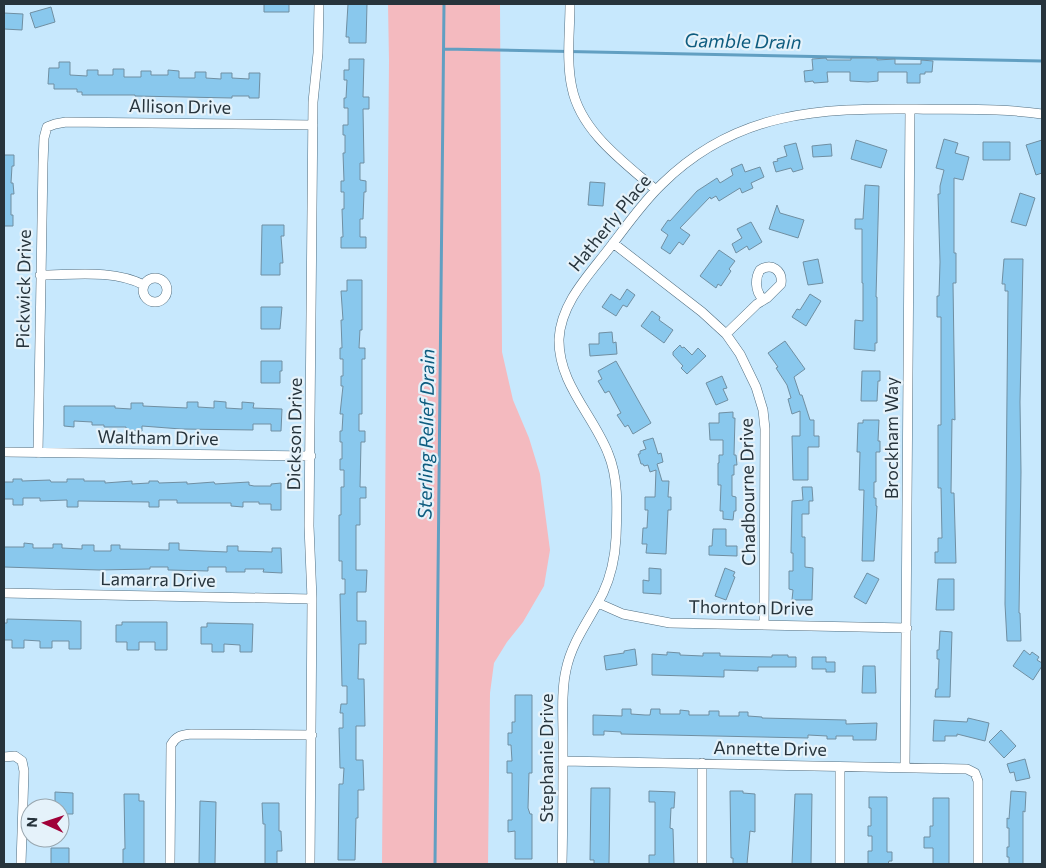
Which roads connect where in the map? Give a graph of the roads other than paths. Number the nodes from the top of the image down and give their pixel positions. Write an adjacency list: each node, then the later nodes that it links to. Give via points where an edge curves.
1 (319, 4): 5 (street, Dickson Drive)
2 (570, 4): 7 (street, via 570,75 581,112 612,151)
3 (910, 109): 4 (street, Hatherly Place); 7 (street, Hatherly Place, via 830,110 797,114 752,126 724,138 688,161); 22 (street, Brockham Way)
4 (1042, 114)
5 (313, 125): 6 (street, Allison Drive, via 66,122); 17 (street, Dickson Drive)
6 (47, 127): 9 (street, Pickwick Drive)
7 (656, 190): 8 (street, Hatherly Place)
8 (613, 243): 14 (street, Chadbourne Drive); 20 (street, Hatherly Place, via 572,297 560,334 560,358 568,381 608,453 614,474 617,499 615,553)
9 (40, 275): 10 (street, via 113,276); 16 (street, Pickwick Drive)
10 (144, 285)
11 (757, 291): 12 (street, via 760,297); 12 (street, via 760,270 769,267 777,270 782,276 781,284); 13 (street)
12 (767, 298): 13 (street)
13 (757, 304): 14 (street)
14 (726, 334): 21 (street, Chadbourne Drive, via 746,364 764,410)
15 (4, 452): 16 (street, Waltham Drive)
16 (38, 452): 17 (street, Waltham Drive)
17 (311, 456): 19 (street, Dickson Drive)
18 (4, 593): 19 (street, Lamarra Drive)
19 (312, 599): 24 (street, Dickson Drive)
20 (598, 603): 21 (street, Thornton Drive, via 623,614 656,622); 23 (street, Hatherly Place)
21 (764, 625): 22 (street, Thornton Drive)
22 (907, 628): 29 (street, Brockham Way)
23 (570, 653): 26 (street, Stephanie Drive, via 563,685)
24 (312, 735): 31 (street, via 191,734 174,739 171,745); 32 (street, Dickson Drive)
25 (4, 757): 30 (street, via 15,756 22,761 24,771)
26 (563, 761): 27 (street, Annette Drive); 33 (street, Stephanie Drive)
27 (702, 763): 28 (street, Annette Drive); 34 (street)
28 (840, 766): 29 (street, Annette Drive); 35 (street)
29 (905, 768): 36 (street, Annette Drive, via 967,769 975,773 978,781)
30 (22, 864)
31 (170, 864)
32 (310, 864)
33 (562, 864)
34 (702, 864)
35 (840, 864)
36 (978, 864)

